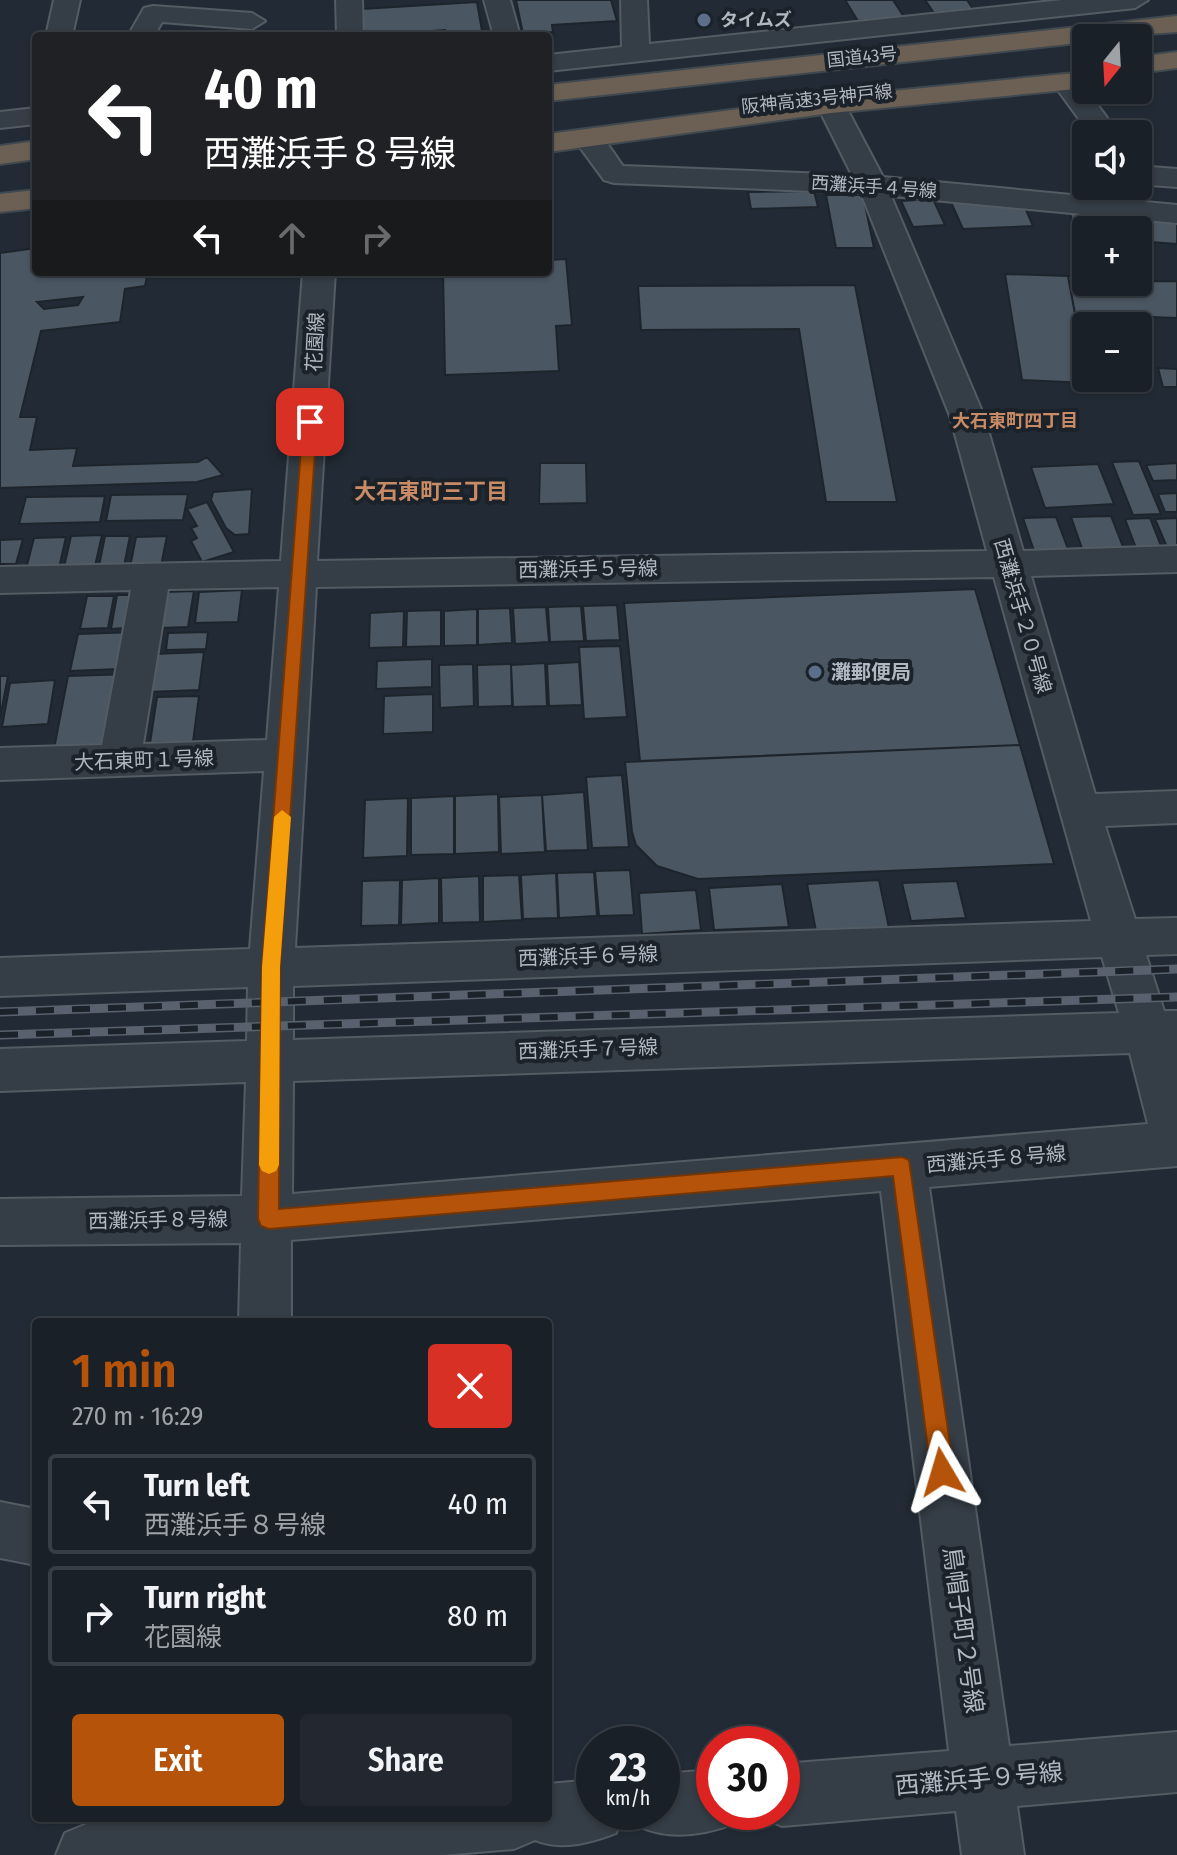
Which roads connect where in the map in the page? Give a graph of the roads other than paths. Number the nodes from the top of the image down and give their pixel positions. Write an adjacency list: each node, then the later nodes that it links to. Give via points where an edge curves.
1 (67, 0): 10 (street)
2 (349, 0): 12 (street)
3 (497, 0): 13 (street)
4 (634, 0): 17 (street)
5 (912, 0): 8 (street)
6 (1135, 0): 8 (street)
7 (253, 19): 11 (street, via 153,14)
8 (928, 22): 17 (street)
9 (1177, 24): 25 (highway, 国道43号)
10 (60, 32)
11 (143, 32)
12 (350, 32)
13 (506, 32)
14 (1177, 37): 15 (highway)
15 (1152, 40)
16 (1072, 48): 26 (highway, 阪神高速3号神戸線)
17 (636, 53): 19 (street)
18 (1177, 60): 20 (highway)
19 (552, 63)
20 (1152, 63)
21 (1177, 71): 22 (highway)
22 (1152, 74)
23 (1072, 78): 27 (highway)
24 (1072, 78): 30 (highway, 阪神高速3号神戸線)
25 (552, 93)
26 (552, 105)
27 (831, 105): 31 (highway); 39 (street, 西灘浜手２０号線)
28 (32, 116): 29 (street)
29 (0, 120)
30 (552, 129)
31 (588, 139): 32 (highway); 39 (street, 西灘浜手４号線, via 614,174)
32 (552, 143)
33 (32, 151): 34 (highway)
34 (0, 155)
35 (32, 160): 36 (highway)
36 (0, 164)
37 (1152, 176): 38 (street)
38 (1177, 178)
39 (872, 185): 44 (street, 西灘浜手４号線); 47 (street, 西灘浜手２０号線, via 967,416)
40 (32, 186): 41 (highway)
41 (0, 190)
42 (32, 199): 43 (highway)
43 (0, 203)
44 (1177, 214)
45 (319, 276): 48 (street, 花園線)
46 (1177, 559): 47 (street, 西灘浜手５号線)
47 (1008, 565): 48 (street, 西灘浜手５号線); 55 (street, 西灘浜手２０号線)
48 (301, 572): 49 (street, 西灘浜手５号線); 51 (street, 花園線)
49 (152, 576): 50 (street, 西灘浜手５号線); 52 (street)
50 (0, 580)
51 (287, 755): 52 (street, 大石東町１号線); 58 (street, 花園線)
52 (120, 760): 53 (street, 大石東町１号線)
53 (0, 764)
54 (1177, 807): 55 (street)
55 (1079, 811): 57 (street, 西灘浜手２０号線)
56 (1177, 936): 57 (street, 西灘浜手６号線)
57 (1121, 938): 58 (street, 西灘浜手６号線); 60 (street, 西灘浜手２０号線)
58 (271, 967): 59 (street, 西灘浜手６号線); 61 (street, 花園線)
59 (0, 977)
60 (1163, 1032): 61 (street, 西灘浜手７号線); 63 (street, 西灘浜手２０号線)
61 (269, 1059): 62 (street, 西灘浜手７号線); 65 (street, 花園線)
62 (0, 1070)
63 (1177, 1143): 64 (street, 西灘浜手８号線)
64 (902, 1166): 65 (street, 西灘浜手８号線); 71 (street, 鳥帽子町２号線)
65 (269, 1219): 66 (street, 西灘浜手８号線); 67 (street, 花園線)
66 (0, 1222)
67 (265, 1318)
68 (0, 1530): 69 (street)
69 (32, 1536)
70 (1177, 1762): 71 (street, 西灘浜手９号線)
71 (983, 1778): 72 (street, 西灘浜手９号線); 78 (street, 鳥帽子町２号線)
72 (800, 1793)
73 (576, 1813): 74 (street)
74 (552, 1815)
75 (460, 1822): 76 (street)
76 (245, 1838): 77 (street)
77 (87, 1855)
78 (993, 1855)

